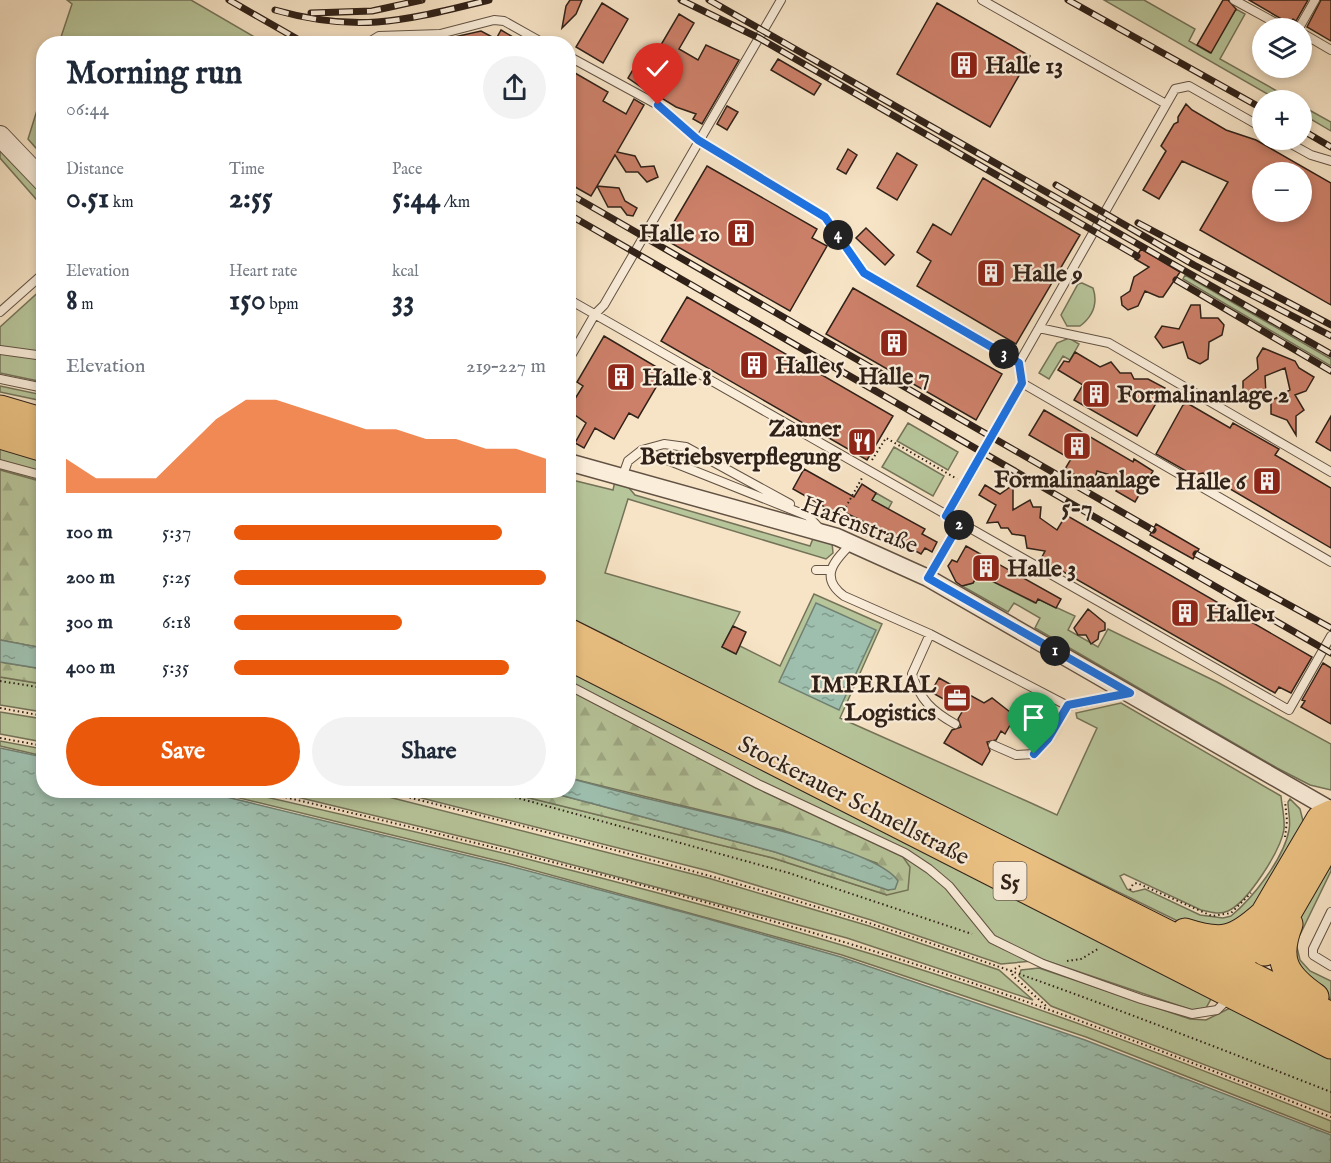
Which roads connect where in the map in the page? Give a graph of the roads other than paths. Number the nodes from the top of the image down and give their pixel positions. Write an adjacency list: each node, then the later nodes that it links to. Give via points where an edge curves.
1 (781, 0): 15 (lane)
2 (982, 0): 12 (lane)
3 (1234, 0): 5 (lane)
4 (1316, 0): 6 (lane)
5 (1267, 18)
6 (1305, 18)
7 (379, 36): 8 (lane, via 440,34 494,20 504,21)
8 (531, 36)
9 (1312, 39): 10 (lane)
10 (1331, 50)
11 (576, 60): 15 (lane, via 658,105)
12 (1166, 104): 13 (lane, via 1175,89 1189,86); 23 (lane)
13 (1252, 122)
14 (0, 136): 18 (street)
15 (698, 140): 22 (lane, via 604,305); 27 (lane, via 825,217 864,273)
16 (1302, 150): 17 (lane)
17 (1331, 162)
18 (36, 174)
19 (36, 280): 21 (lane)
20 (576, 303): 22 (lane)
21 (0, 312)
22 (595, 314): 24 (lane); 40 (lane)
23 (1038, 328): 27 (lane); 36 (lane, via 1108,343)
24 (576, 347)
25 (0, 350): 26 (lane)
26 (36, 355)
27 (1019, 363): 29 (lane)
28 (0, 379): 30 (lane)
29 (1022, 383): 40 (lane); 44 (lane)
30 (36, 386)
31 (0, 435): 32 (highway)
32 (36, 446)
33 (642, 450): 38 (lane, via 628,461); 39 (lane); 39 (lane, via 664,444 686,447 765,488)
34 (0, 464): 37 (lane)
35 (576, 464): 38 (street, Hafenstraße)
36 (1331, 472)
37 (36, 475)
38 (623, 475): 42 (street, Hafenstraße)
39 (808, 516): 42 (lane)
40 (946, 516): 41 (lane)
41 (960, 523): 47 (lane); 50 (lane, via 1289,710)
42 (825, 533): 43 (street, Hafenstraße)
43 (853, 543): 46 (lane); 47 (street, Hafenstraße)
44 (1331, 562)
45 (816, 570): 46 (lane)
46 (831, 570): 48 (lane, via 830,580 844,596)
47 (928, 578): 53 (street, Hafenstraße)
48 (930, 634): 54 (lane); 55 (lane, via 912,674 917,692 931,710)
49 (576, 636): 61 (highway, Stockerauer Schnellstraße / S5)
50 (1331, 636)
51 (576, 660): 66 (highway, Stockerauer Schnellstraße / S5)
52 (576, 689): 66 (lane, via 758,784 904,853 949,885 992,939 1043,964 1192,1014 1217,1010)
53 (1130, 693): 54 (lane); 57 (street, Hafenstraße)
54 (1068, 705): 56 (lane, via 1034,754 1016,755)
55 (955, 724)
56 (993, 746)
57 (1331, 810)
58 (1331, 814): 63 (highway, via 1320,819)
59 (1331, 838): 60 (highway)
60 (1310, 875): 65 (highway); 67 (highway, via 1283,939 1283,958 1290,977)
61 (1129, 902): 63 (highway, via 1206,939 1243,933); 65 (highway, Stockerauer Schnellstraße / S5)
62 (1331, 912): 64 (lane, via 1313,955)
63 (1264, 914): 65 (highway)
64 (1331, 966)
65 (1244, 972): 66 (highway); 68 (highway, Stockerauer Schnellstraße / S5)
66 (1231, 995): 69 (highway, Stockerauer Schnellstraße / S5)
67 (1331, 1008)
68 (1331, 1016)
69 (1331, 1045)

